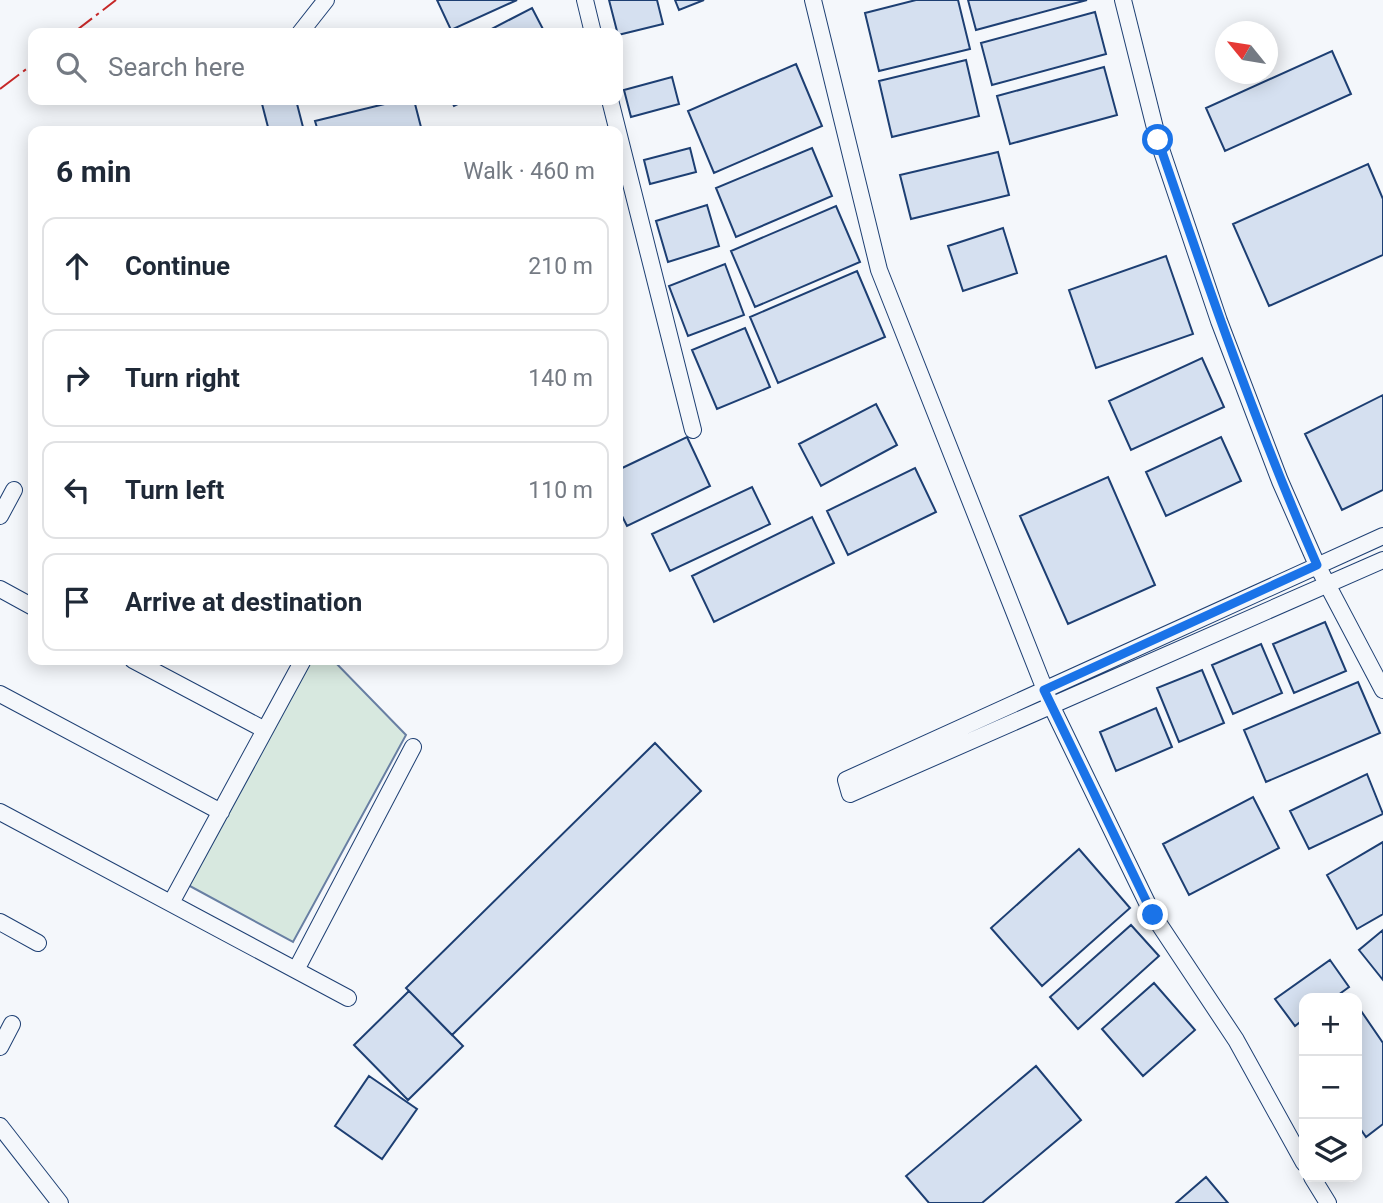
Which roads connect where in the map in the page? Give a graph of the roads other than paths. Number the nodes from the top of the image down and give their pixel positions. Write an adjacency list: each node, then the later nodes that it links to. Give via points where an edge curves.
1 (326, 0): 5 (street)
2 (585, 0): 6 (street)
3 (813, 0): 21 (street, via 879,270)
4 (1123, 0): 15 (street, via 1158,140 1219,321)
5 (304, 28)
6 (592, 28)
7 (611, 105): 8 (street)
8 (616, 126)
9 (623, 152): 10 (street)
10 (692, 430)
11 (13, 490): 12 (street)
12 (0, 516)
13 (1383, 536): 15 (street)
14 (1383, 560): 16 (street)
15 (1317, 565): 16 (street); 21 (street)
16 (1328, 584): 22 (street); 24 (street)
17 (0, 589): 18 (street)
18 (28, 604)
19 (142, 665): 25 (street)
20 (300, 665): 25 (street)
21 (1044, 690): 24 (street); 24 (street, via 848,787)
22 (1383, 690)
23 (0, 694): 28 (street)
24 (1051, 705): 37 (street, via 1153,915 1236,1040)
25 (265, 730): 28 (street)
26 (413, 747): 32 (street)
27 (0, 812): 29 (street)
28 (221, 812): 29 (street)
29 (171, 903): 32 (street)
30 (0, 922): 31 (street)
31 (38, 943)
32 (296, 970): 33 (street)
33 (348, 998)
34 (12, 1024): 35 (street)
35 (0, 1047)
36 (0, 1126): 39 (street)
37 (1299, 1154)
38 (1315, 1182): 40 (street)
39 (60, 1203)
40 (1328, 1203)

